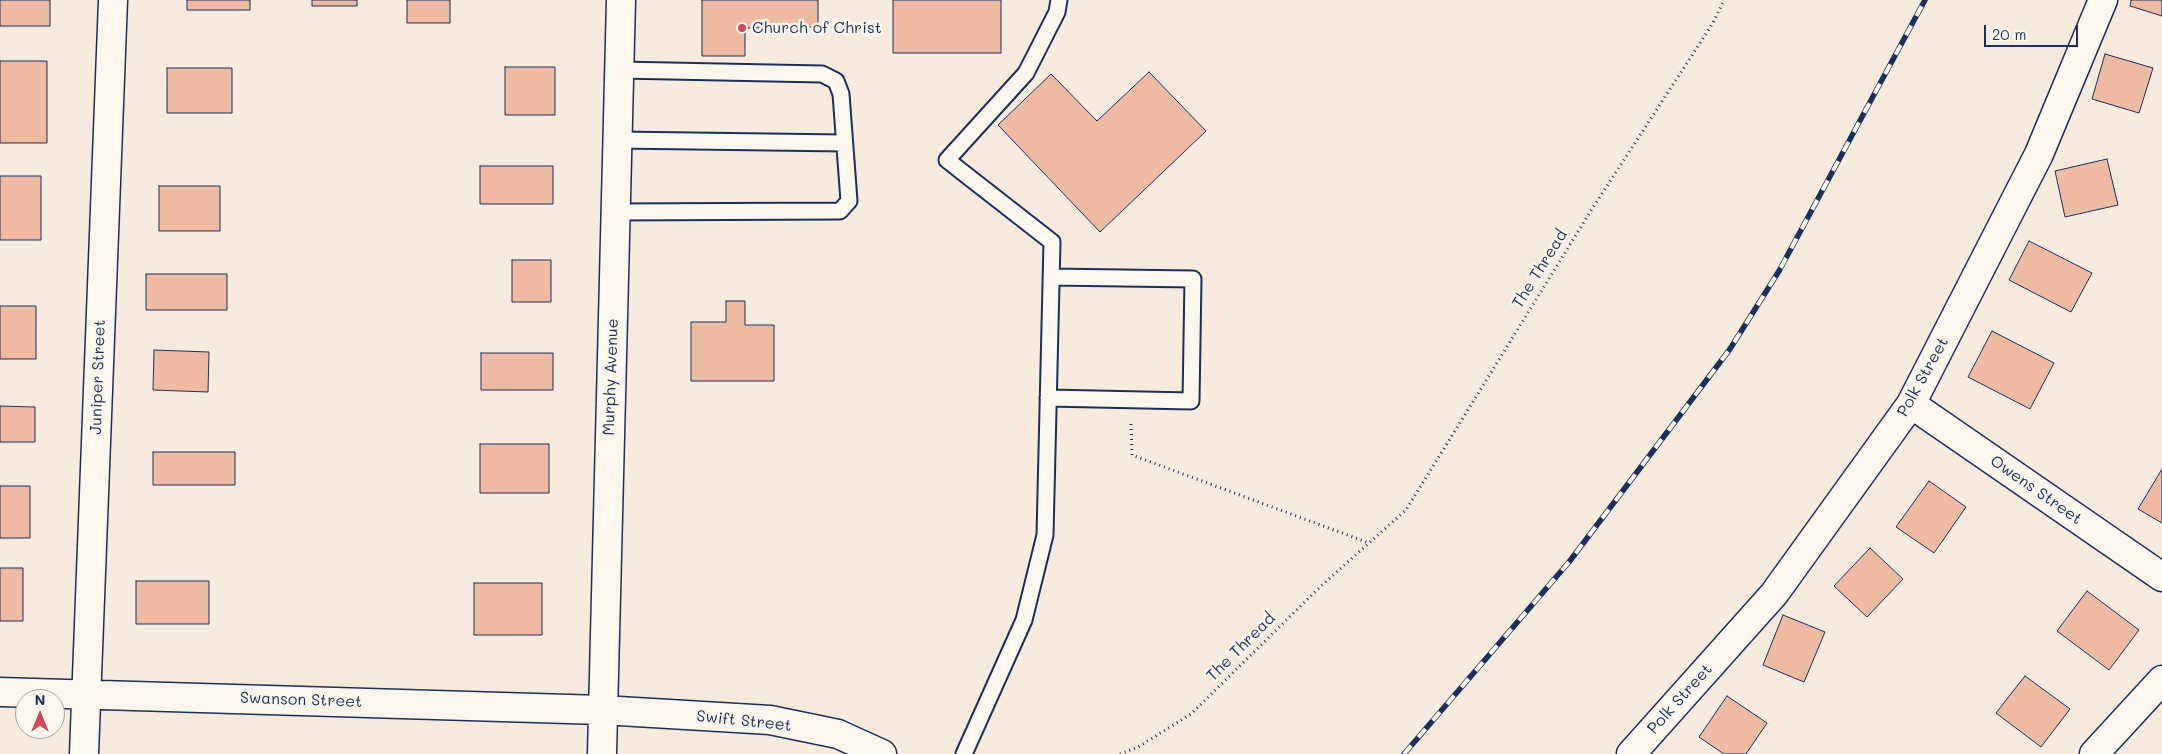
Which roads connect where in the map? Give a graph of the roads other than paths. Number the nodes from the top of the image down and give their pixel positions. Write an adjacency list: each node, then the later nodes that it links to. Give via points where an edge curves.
1 (113, 0): 15 (street, Juniper Street)
2 (621, 0): 5 (street, Murphy Avenue)
3 (1059, 0): 9 (lane, via 1057,12 1026,73 947,160 1052,242)
4 (2103, 0): 11 (street, Polk Street, via 2039,154)
5 (619, 70): 6 (street, Murphy Avenue); 7 (lane, via 822,74 836,81 841,94)
6 (617, 140): 7 (lane); 8 (street, Murphy Avenue)
7 (844, 143): 8 (lane, via 849,201 840,211)
8 (615, 212): 16 (street, Murphy Avenue)
9 (1051, 277): 10 (lane); 10 (lane, via 1194,279 1191,401)
10 (1048, 398): 20 (lane, via 1045,535 1024,620)
11 (1911, 404): 12 (street, Owens Street); 21 (street, Polk Street, via 1774,594)
12 (2162, 577)
13 (2162, 680): 22 (street)
14 (0, 692): 15 (street, Swanson Street)
15 (85, 694): 16 (street, Swanson Street); 17 (street, Juniper Street)
16 (602, 710): 18 (street, Murphy Avenue); 19 (street, Swift Street, via 770,720 838,734)
17 (84, 754)
18 (602, 754)
19 (882, 754)
20 (964, 754)
21 (1631, 754)
22 (2094, 754)

